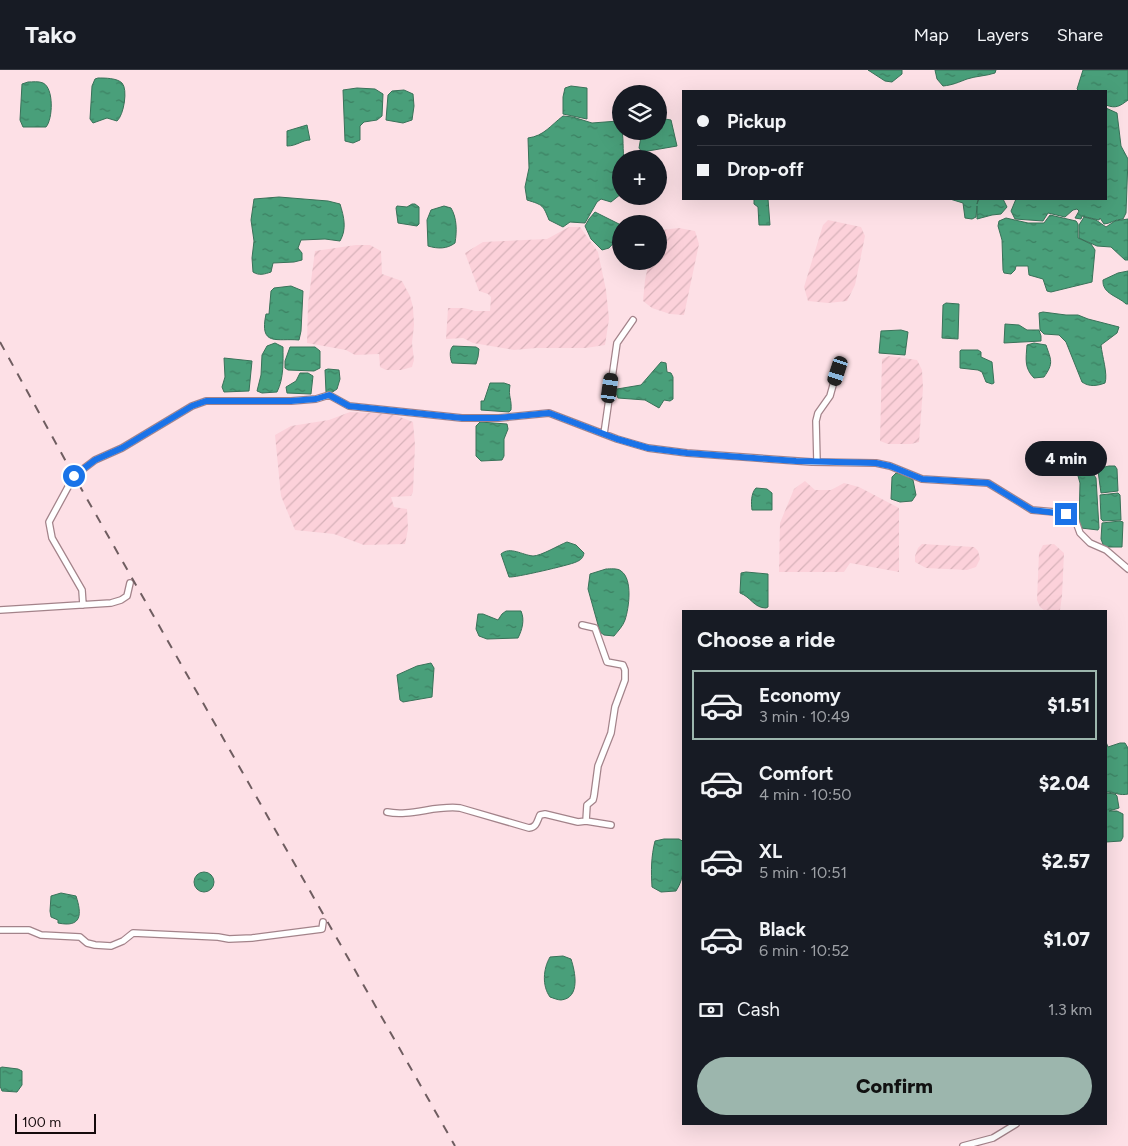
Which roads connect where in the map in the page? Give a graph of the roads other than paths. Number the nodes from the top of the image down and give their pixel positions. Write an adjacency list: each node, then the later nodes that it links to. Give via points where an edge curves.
1 (633, 320): 3 (street, via 617,343)
2 (840, 360): 4 (street, via 830,396 816,421)
3 (604, 434): 4 (street, via 648,448); 7 (street, via 549,413 462,418 349,406 329,395 291,401 206,401 95,460 74,476 49,522 52,538 80,585)
4 (817, 462): 5 (street, via 876,463 922,479 988,483 1032,510 1066,514 1075,520 1080,533 1090,543 1106,550)
5 (1128, 568)
6 (130, 583): 7 (street, via 127,596 121,600)
7 (83, 605): 8 (street)
8 (0, 610)
9 (582, 625): 11 (street, via 595,628 607,662 622,665 625,670 611,734 598,766 593,800 587,805)
10 (386, 812): 11 (street, via 396,814 449,806 529,828 533,828 540,815 544,814)
11 (586, 821): 12 (street)
12 (611, 825)
13 (323, 922): 14 (street, via 322,929 252,938 133,933 112,946 95,945 80,937 41,935 29,930)
14 (0, 930)
15 (1014, 1125): 16 (street, via 993,1138)
16 (962, 1146)

